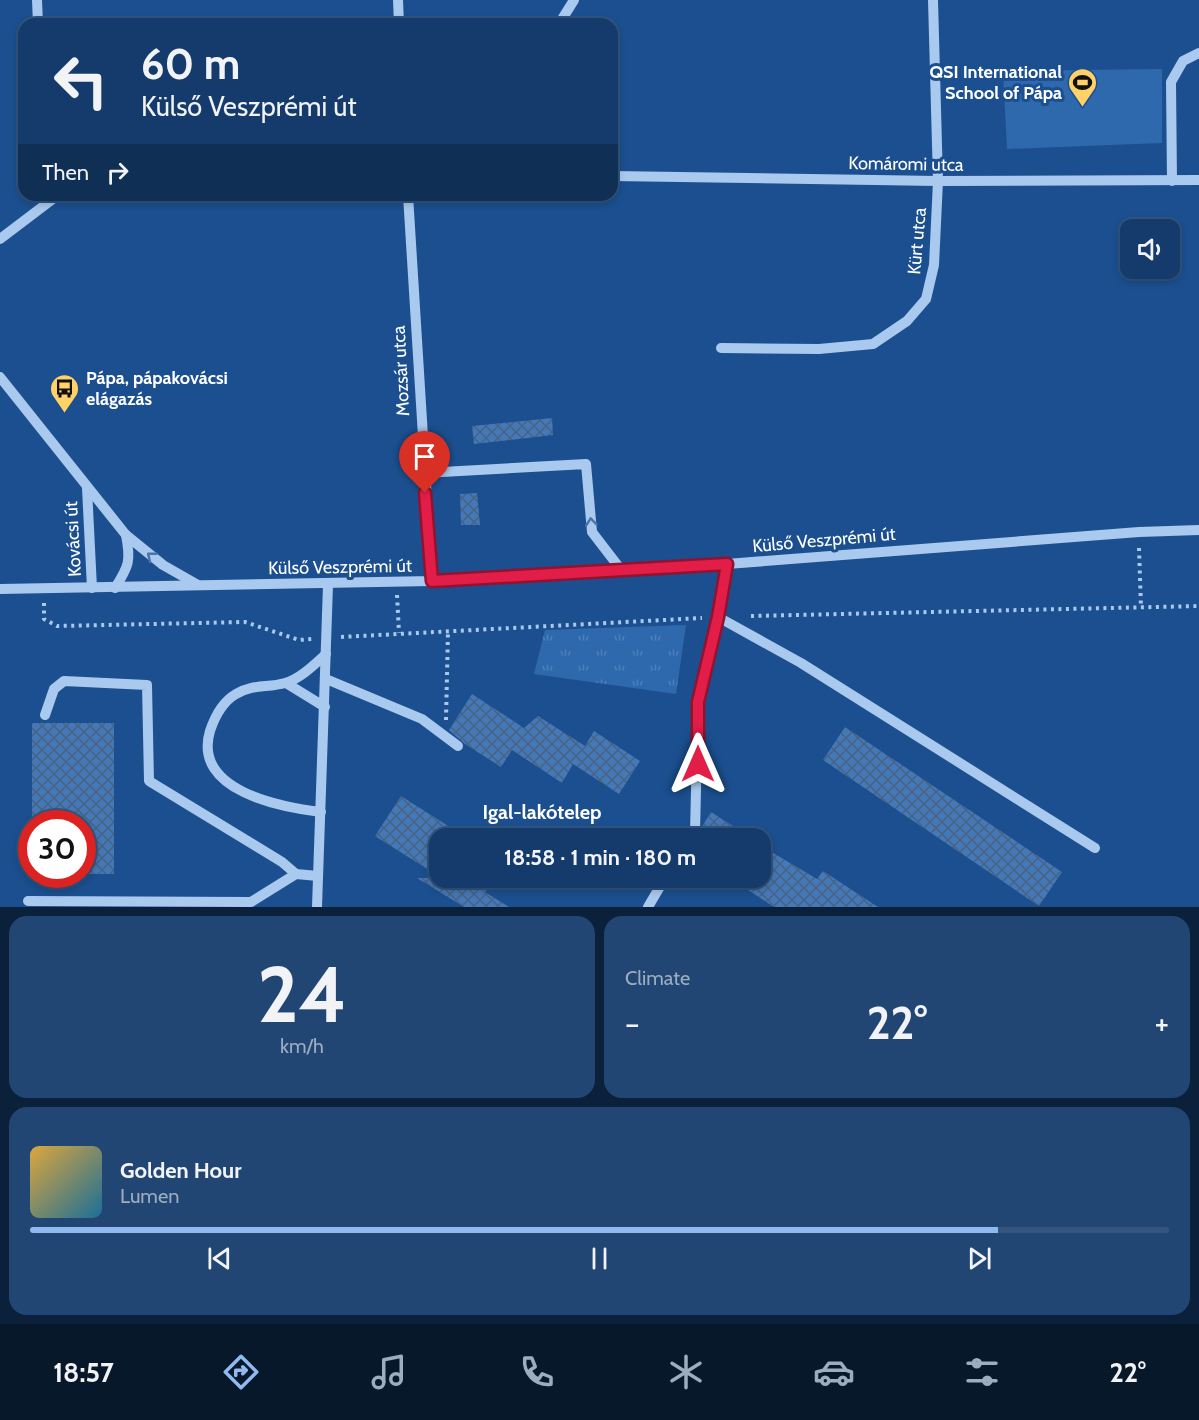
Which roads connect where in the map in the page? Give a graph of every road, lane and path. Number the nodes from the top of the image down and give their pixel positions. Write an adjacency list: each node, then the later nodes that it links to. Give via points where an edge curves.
1 (37, 0): 5 (street)
2 (398, 0): 6 (street)
3 (574, 0): 7 (street)
4 (933, 0): 12 (street, Kürt utca)
5 (38, 18)
6 (399, 18)
7 (563, 18)
8 (1199, 53): 11 (street, via 1183,61 1171,82)
9 (618, 176): 12 (street, Komáromi utca)
10 (1199, 180): 11 (street, Komáromi utca)
11 (1172, 181): 12 (street, Komáromi utca)
12 (938, 182): 16 (street, Kürt utca, via 934,265 926,299 907,321 873,344 819,349)
13 (50, 201): 15 (street)
14 (408, 201): 18 (street, Mozsár utca)
15 (0, 239)
16 (721, 348)
17 (0, 377): 19 (street, Kovácsi út)
18 (424, 472): 24 (street, one-way to 18, via 592,532 586,464); 25 (street, Mozsár utca)
19 (87, 488): 22 (street, Kovácsi út); 29 (street, Kovácsi út)
20 (1199, 530): 21 (street, Külső Veszprémi út)
21 (1139, 532): 23 (street, Külső Veszprémi út); 34 (path)
22 (126, 535): 28 (street, Kovácsi út, one-way to 22, via 163,565); 30 (street, via 128,566)
23 (727, 564): 24 (street, Külső Veszprémi út); 35 (street)
24 (622, 570): 25 (street, Külső Veszprémi út)
25 (432, 581): 26 (street, Külső Veszprémi út)
26 (397, 583): 27 (street, Külső Veszprémi út); 37 (path)
27 (328, 585): 28 (street, Külső Veszprémi út); 38 (street)
28 (201, 586): 30 (street, Külső Veszprémi út)
29 (92, 588): 30 (street, Külső Veszprémi út); 32 (street, Külső Veszprémi út)
30 (115, 588)
31 (0, 589): 32 (street, Külső Veszprémi út)
32 (45, 590): 38 (path, via 44,619 57,626 245,622 299,640)
33 (1199, 606): 34 (path)
34 (1141, 608): 35 (path)
35 (718, 617): 36 (path); 47 (street, via 698,702); 48 (street, via 801,663)
36 (448, 631): 37 (path); 44 (path)
37 (399, 633): 38 (path)
38 (327, 639): 39 (street)
39 (326, 654): 40 (street); 41 (street)
40 (326, 679): 42 (street); 44 (street, via 422,719)
41 (286, 683): 42 (street); 46 (street, via 256,686 236,693 224,704 209,734 212,764 220,776 249,795 289,808)
42 (325, 707): 46 (street)
43 (45, 715): 49 (street, via 54,689 64,681 147,685 149,781)
44 (446, 737): 45 (street)
45 (458, 746)
46 (321, 812): 50 (street)
47 (695, 828)
48 (1095, 848)
49 (296, 874): 50 (street); 52 (street, via 251,902)
50 (318, 876): 53 (street)
51 (659, 888): 54 (street)
52 (28, 902)
53 (317, 907)
54 (648, 907)

